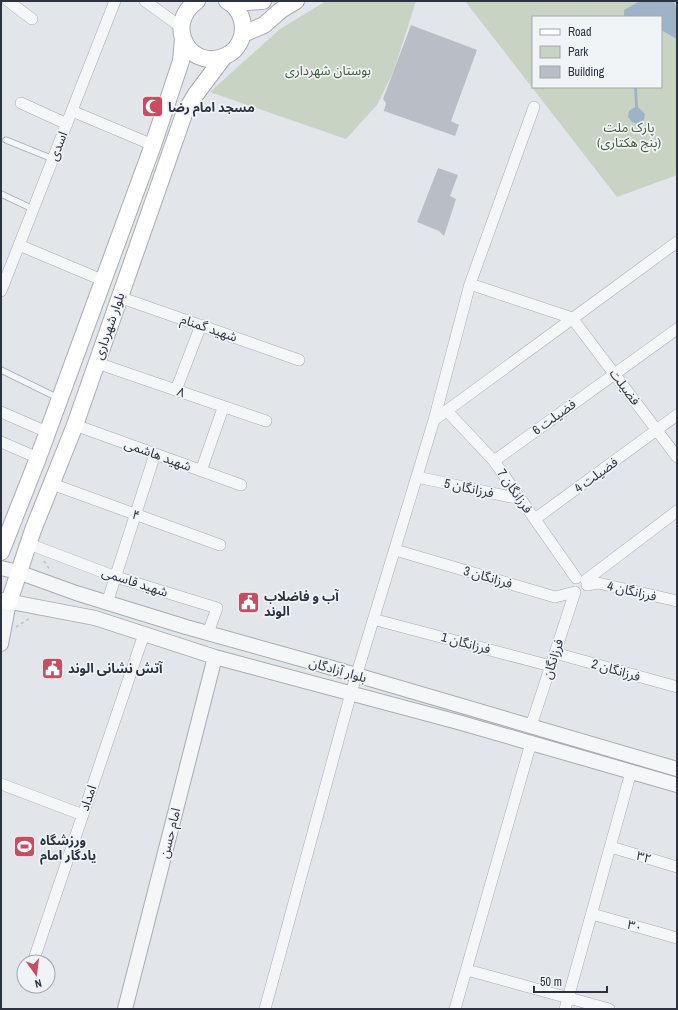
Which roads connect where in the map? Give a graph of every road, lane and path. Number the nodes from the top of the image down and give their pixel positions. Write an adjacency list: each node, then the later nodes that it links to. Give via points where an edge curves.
1 (8, 1): 9 (street)
2 (115, 1): 15 (street, اسدی)
3 (145, 1): 10 (street)
4 (190, 1): 10 (street)
5 (197, 1): 10 (main road, via 190,6)
6 (263, 1): 8 (main road)
7 (296, 1): 11 (main road, via 264,25)
8 (229, 2): 11 (main road, via 239,12)
9 (32, 19)
10 (182, 27): 12 (main road, via 188,48 195,54 214,60); 18 (main road, بلوار شهرداری, via 181,61)
11 (243, 34): 12 (main road, بلوار شهرداری, via 239,44)
12 (223, 58): 27 (main road, بلوار شهرداری, via 184,114)
13 (21, 102): 16 (street)
14 (534, 107): 25 (street)
15 (72, 111): 16 (street, اسدی); 18 (street)
16 (67, 124): 19 (street, اسدی)
17 (6, 140): 19 (lane)
18 (153, 145): 24 (main road, بلوار شهرداری)
19 (53, 159): 21 (street, اسدی)
20 (1, 194): 21 (lane)
21 (33, 209): 23 (street, اسدی)
22 (677, 242): 28 (street)
23 (19, 245): 24 (street); 26 (street, اسدی)
24 (102, 280): 36 (main road, بلوار شهرداری)
25 (470, 284): 28 (street); 41 (street)
26 (2, 287)
27 (119, 297): 29 (street, شهید گمنام); 32 (main road, بلوار شهرداری)
28 (572, 318): 34 (street, فضیلت); 38 (street)
29 (201, 325): 31 (street, شهید گمنام); 35 (street)
30 (677, 329): 34 (street, فضیلت 6)
31 (299, 360)
32 (97, 363): 35 (street, ۸); 43 (main road, بلوار شهرداری)
33 (1, 370): 36 (lane)
34 (615, 373): 44 (street, فضیلت); 50 (street, فضیلت 6)
35 (176, 390): 37 (street, ۸)
36 (59, 398): 45 (main road, بلوار شهرداری)
37 (223, 408): 42 (street, ۸); 51 (street)
38 (447, 411): 41 (street); 50 (street, فرزانگان 7)
39 (1, 412): 45 (street)
40 (677, 415): 44 (street, فضیلت 4)
41 (434, 420): 52 (street)
42 (266, 421)
43 (75, 426): 47 (street, شهید هاشمی); 53 (main road, بلوار شهرداری)
44 (657, 430): 48 (street, فضیلت); 58 (street, فضیلت 4)
45 (48, 432): 49 (main road, بلوار شهرداری)
46 (1, 442): 49 (street)
47 (155, 454): 51 (street, شهید هاشمی); 57 (street)
48 (677, 457)
49 (38, 458): 61 (main road, بلوار شهرداری)
50 (494, 461): 55 (street, فرزانگان 7)
51 (201, 471): 54 (street, شهید هاشمی)
52 (417, 477): 55 (street, فرزانگان 5); 78 (street)
53 (52, 484): 57 (street, ۴); 59 (main road, بلوار شهرداری)
54 (241, 485)
55 (520, 499): 58 (street, فرزانگان 7)
56 (677, 511): 66 (street)
57 (136, 514): 60 (street, ۴); 65 (street)
58 (535, 519): 66 (street, فرزانگان 7)
59 (29, 544): 64 (main road, بلوار شهرداری); 65 (street, شهید قاسمی)
60 (220, 545)
61 (1, 552)
62 (402, 552): 67 (street, فرزانگان 3, via 556,597)
63 (1, 568): 64 (street, بلوار آزادگان)
64 (18, 572): 69 (main road, بلوار شهرداری); 70 (street, بلوار آزادگان)
65 (116, 577): 70 (street); 72 (street, شهید قاسمی, via 217,608)
66 (583, 581): 67 (street, فرزانگان, via 572,582); 68 (street, فرزانگان 4)
67 (575, 592): 75 (street, فرزانگان)
68 (676, 600)
69 (5, 601): 73 (street, بلوار آزادگان, via 95,618); 74 (street)
70 (107, 603): 72 (street, بلوار آزادگان)
71 (380, 621): 77 (street, فرزانگان 1)
72 (208, 633): 78 (street, بلوار آزادگان)
73 (144, 634): 76 (street, بلوار آزادگان); 87 (street, امداد)
74 (1, 644)
75 (555, 653): 77 (street, فرزانگان); 79 (street, فرزانگان 2)
76 (215, 657): 80 (street, بلوار آزادگان); 95 (street, امام حسن)
77 (551, 666): 81 (street, فرزانگان)
78 (356, 675): 80 (street); 81 (street, بلوار آزادگان)
79 (677, 687)
80 (351, 693): 82 (street, بلوار آزادگان); 96 (street)
81 (532, 726): 83 (street, بلوار آزادگان)
82 (531, 743): 84 (street, بلوار آزادگان); 93 (street)
83 (677, 769)
84 (631, 772): 86 (street, بلوار آزادگان); 88 (street)
85 (1, 784): 87 (street)
86 (677, 785)
87 (83, 815): 92 (street, امداد)
88 (611, 847): 89 (street, ۳۲); 90 (street)
89 (677, 867)
90 (592, 914): 91 (street, ۳۰); 94 (street)
91 (677, 938)
92 (36, 954)
93 (467, 970): 94 (street); 97 (street)
94 (569, 998): 98 (street); 99 (street)
95 (125, 1009)
96 (265, 1009)
97 (455, 1009)
98 (566, 1009)
99 (609, 1009)

